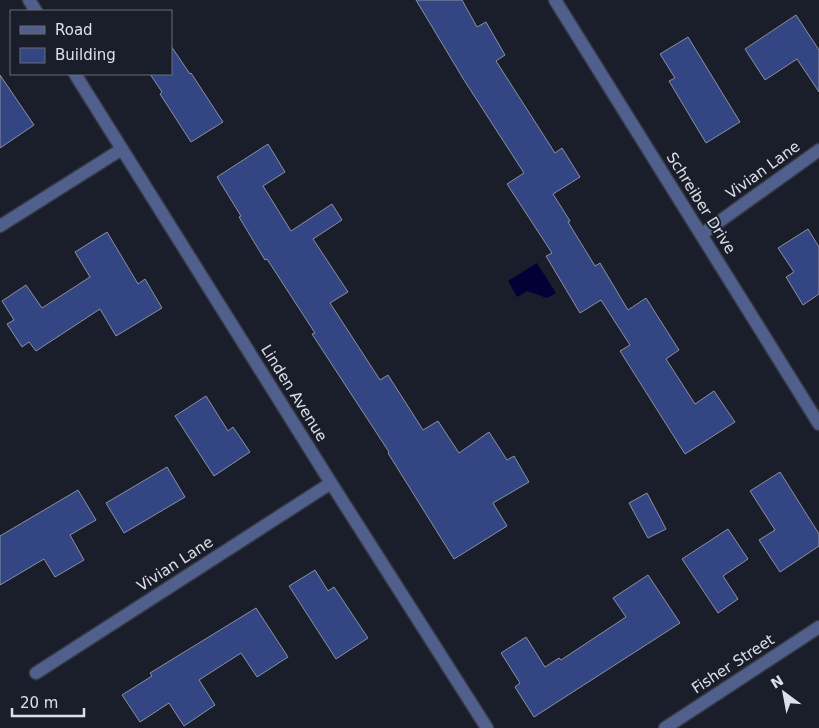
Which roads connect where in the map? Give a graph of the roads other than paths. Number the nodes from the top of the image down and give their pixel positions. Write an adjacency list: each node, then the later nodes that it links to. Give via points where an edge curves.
1 (555, 0): 6 (street, Schreiber Drive)
2 (76, 75): 3 (street, Linden Avenue)
3 (122, 149): 5 (street); 8 (street, Linden Avenue)
4 (819, 150): 6 (street, Vivian Lane)
5 (0, 226)
6 (702, 234): 7 (street, Schreiber Drive)
7 (819, 424)
8 (331, 482): 10 (street, Vivian Lane); 11 (street, Linden Avenue)
9 (819, 627): 12 (street, Fisher Street)
10 (36, 673)
11 (487, 728)
12 (665, 728)

